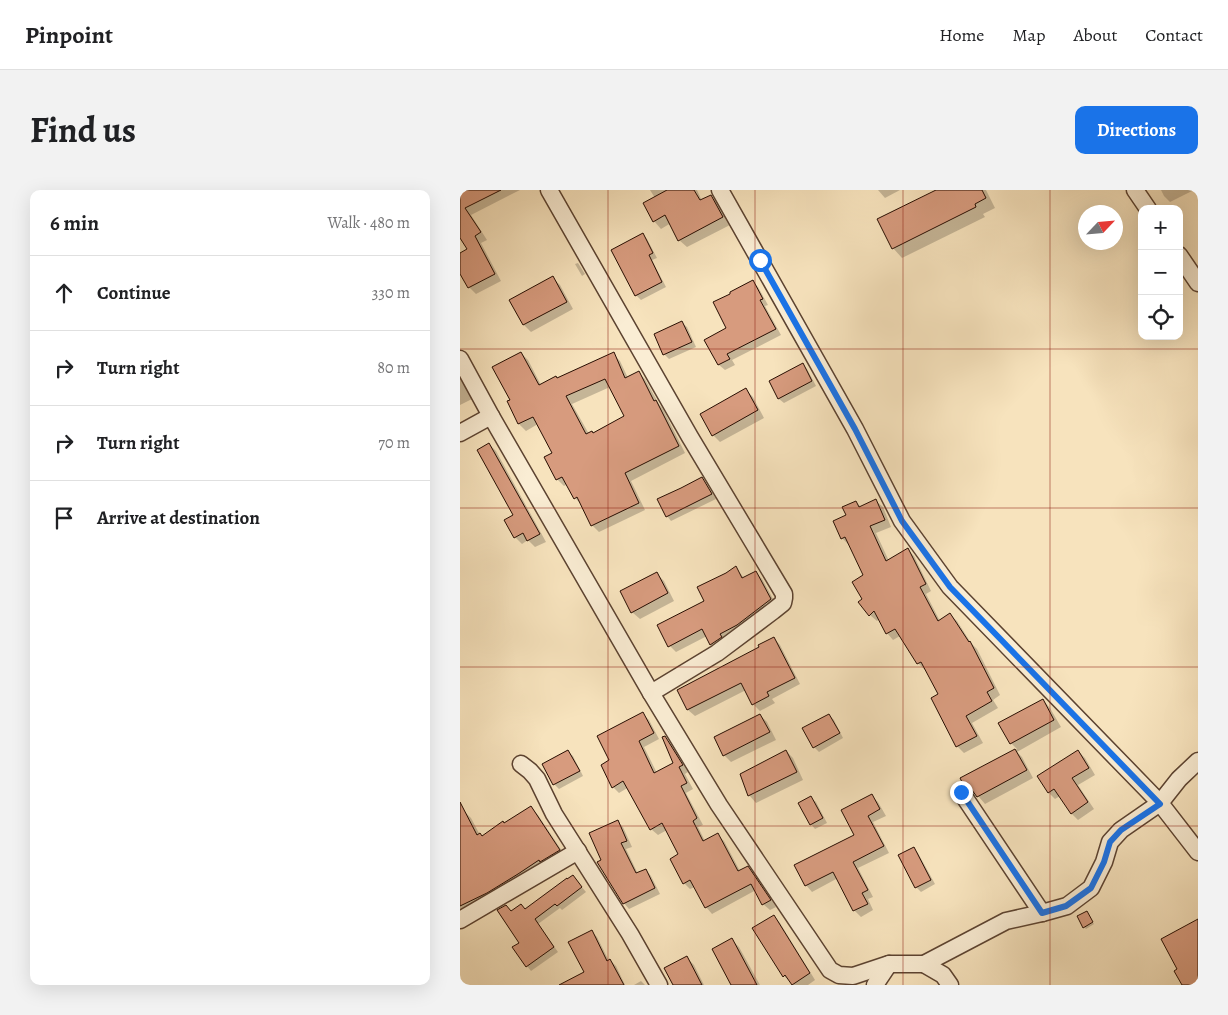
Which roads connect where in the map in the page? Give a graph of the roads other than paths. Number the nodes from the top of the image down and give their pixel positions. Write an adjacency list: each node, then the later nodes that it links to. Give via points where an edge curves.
1 (549, 190): 10 (street, via 784,594 783,603 773,612 717,654)
2 (720, 190): 14 (street, via 855,429 902,521 950,587)
3 (1135, 190): 4 (street)
4 (1145, 205)
5 (1183, 261): 6 (street)
6 (1198, 283)
7 (460, 359): 8 (street)
8 (491, 416): 9 (street); 10 (street)
9 (460, 433)
10 (652, 693): 19 (street, via 719,805 830,970 852,976)
11 (1198, 761): 14 (street, via 1178,779)
12 (521, 764): 15 (street, via 537,779 554,814)
13 (961, 792): 17 (street)
14 (1160, 804): 16 (street); 17 (street, via 1121,830 1110,842 1091,888 1066,906)
15 (578, 851): 18 (street); 21 (street)
16 (1198, 852)
17 (1042, 913): 20 (street, via 1006,921)
18 (460, 920)
19 (889, 964): 20 (street); 22 (street)
20 (924, 964): 23 (street, via 943,975)
21 (659, 985)
22 (875, 985)
23 (950, 985)

